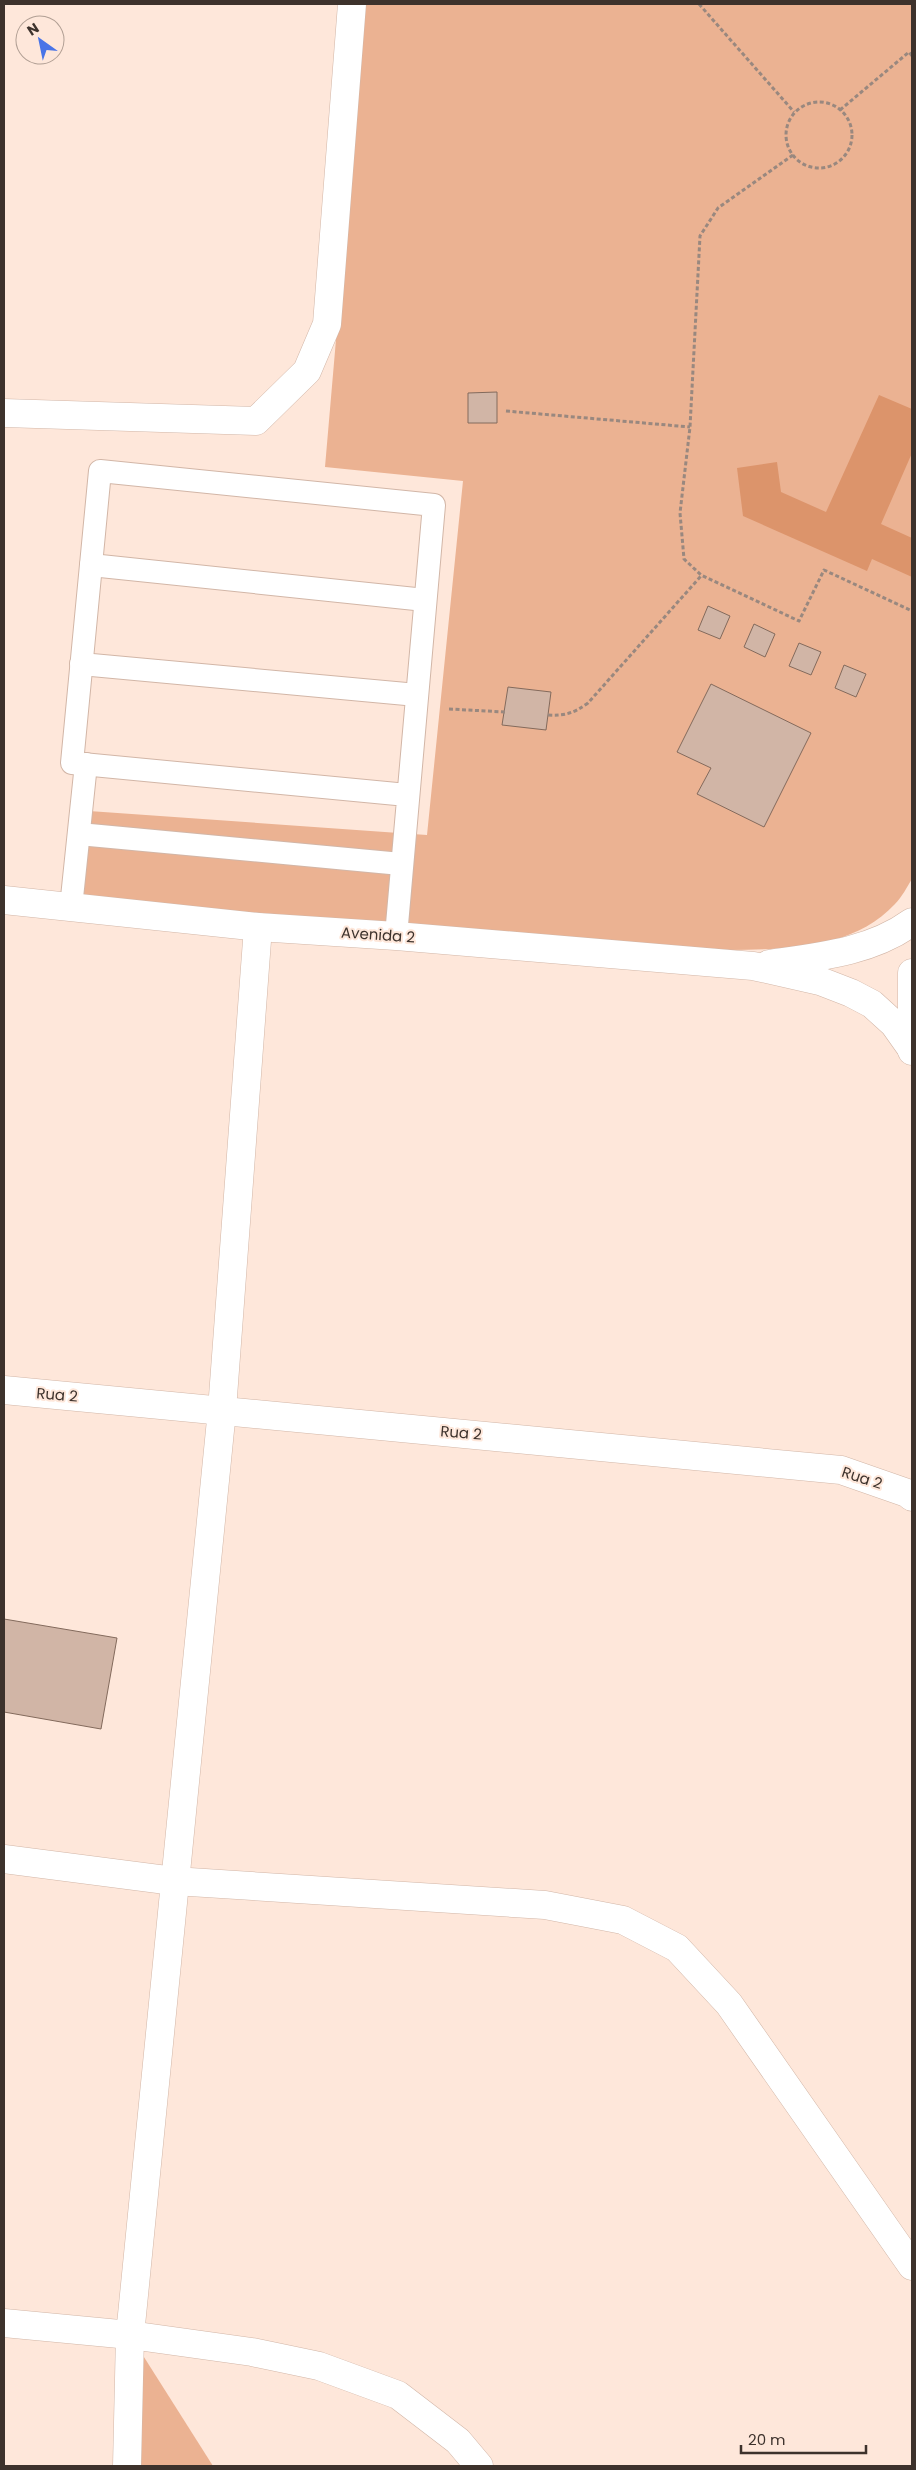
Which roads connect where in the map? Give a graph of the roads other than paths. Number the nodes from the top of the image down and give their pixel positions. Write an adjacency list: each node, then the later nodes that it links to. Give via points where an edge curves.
1 (352, 4): 2 (street, via 327,324 307,371 256,420)
2 (4, 412)
3 (91, 566): 4 (lane); 4 (lane, via 100,471 434,505); 5 (lane)
4 (425, 600): 6 (lane)
5 (81, 664): 6 (lane); 7 (lane, via 72,763)
6 (416, 701): 8 (lane)
7 (86, 764): 8 (lane); 9 (lane)
8 (407, 794): 10 (lane)
9 (79, 834): 10 (lane); 12 (lane)
10 (401, 864): 15 (lane)
11 (4, 900): 12 (street, Avenida 2)
12 (71, 907): 14 (street, Avenida 2)
13 (912, 922): 16 (street, via 848,951)
14 (258, 927): 15 (street, Avenida 2); 20 (street)
15 (396, 936): 16 (street, Avenida 2)
16 (753, 966): 18 (street, via 820,981 872,1004 894,1024)
17 (912, 973): 18 (street)
18 (912, 1050)
19 (4, 1390): 20 (street, Rua 2)
20 (222, 1410): 21 (street, Rua 2, via 841,1470 907,1492); 23 (street)
21 (912, 1497)
22 (4, 1859): 23 (street)
23 (174, 1881): 24 (street, via 545,1905 623,1920 668,1943 729,2004); 26 (street)
24 (912, 2266)
25 (4, 2323): 26 (street)
26 (130, 2335): 27 (street); 28 (street, via 252,2352 319,2366 398,2395 458,2441)
27 (127, 2466)
28 (479, 2466)

